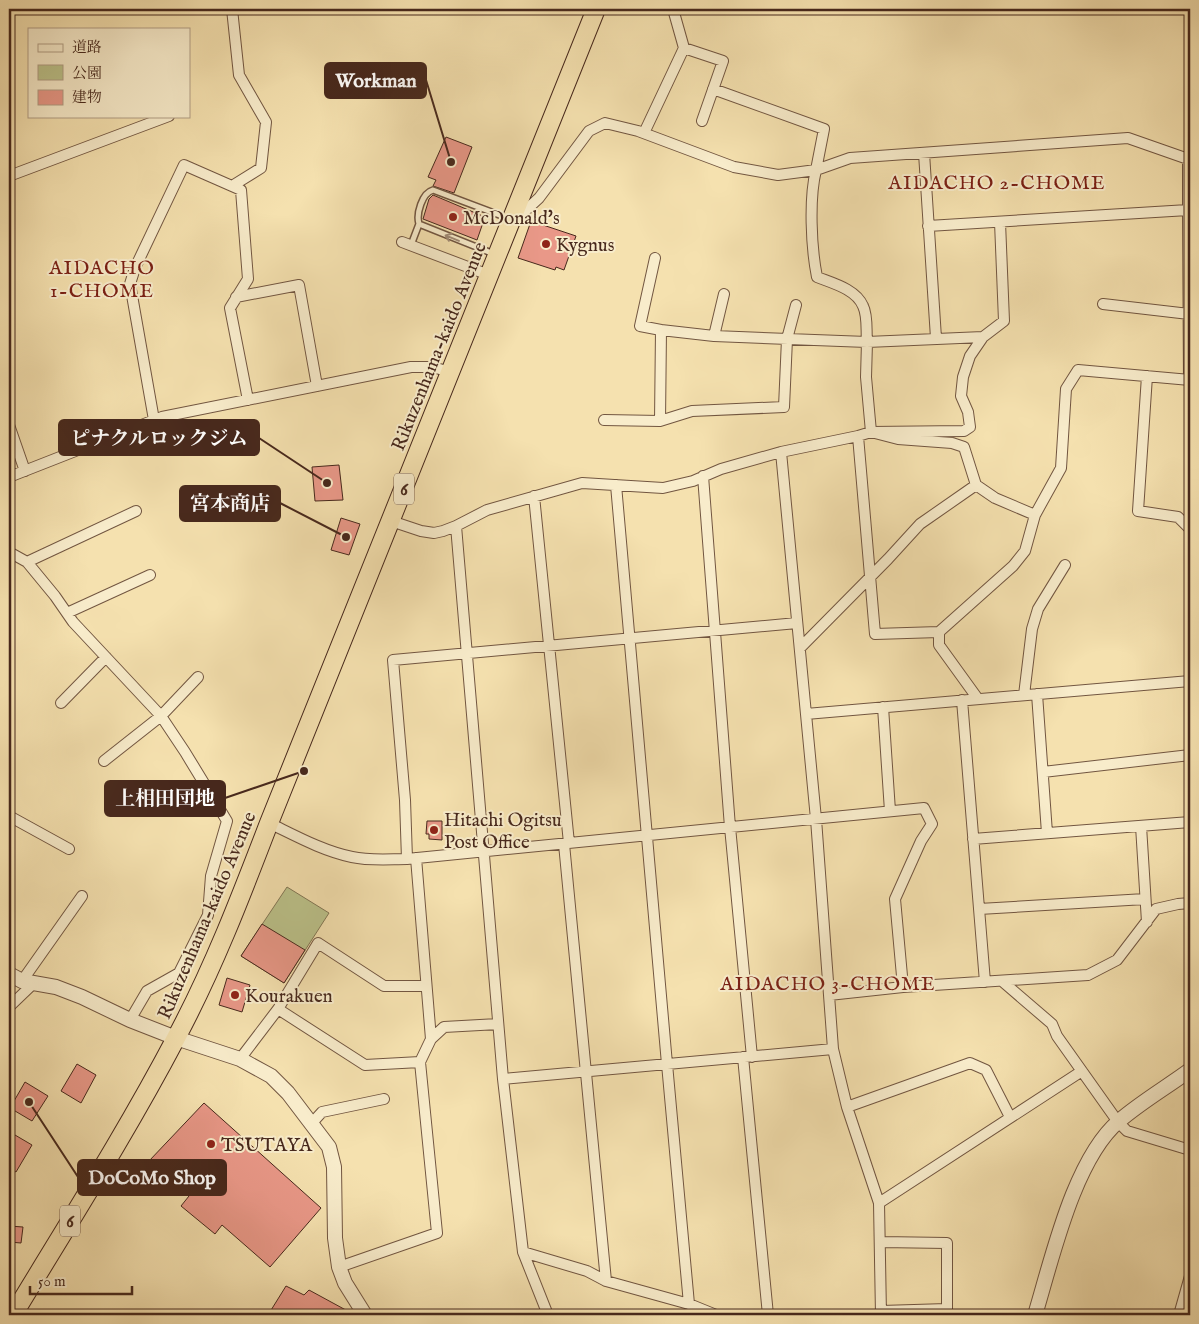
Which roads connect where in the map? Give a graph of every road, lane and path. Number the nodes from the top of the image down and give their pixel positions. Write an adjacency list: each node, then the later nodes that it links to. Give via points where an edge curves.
1 (232, 9): 13 (street, via 239,75 266,122 260,168)
2 (596, 9): 15 (highway, Rikuzenhama-kaido Avenue / 6)
3 (673, 9): 4 (street)
4 (684, 48): 5 (street, via 723,61); 8 (street)
5 (713, 89): 7 (street); 11 (street, via 824,129)
6 (164, 118): 12 (street)
7 (702, 121)
8 (644, 133): 11 (street, via 734,167 778,175); 15 (street, via 605,123 589,131 539,198)
9 (924, 153): 10 (street, via 1128,138); 11 (street, via 850,158); 18 (street)
10 (1189, 159): 14 (street)
11 (816, 170): 33 (street, via 813,230 817,277 851,291 863,304)
12 (9, 176)
13 (232, 186): 24 (street, via 241,190 248,279); 39 (street, via 184,165 135,268 130,284)
14 (1188, 210): 16 (street); 27 (street)
15 (511, 222): 17 (lane, via 433,190 424,196); 20 (highway, Rikuzenhama-kaido Avenue / 6)
16 (1000, 222): 18 (street); 30 (street, via 1004,321)
17 (419, 224): 19 (lane); 20 (lane, one-way to 17)
18 (928, 226): 31 (street)
19 (407, 244): 22 (street)
20 (497, 256): 22 (highway, Rikuzenhama-kaido Avenue / 6)
21 (655, 258): 28 (street, via 640,326)
22 (489, 275): 34 (highway, Rikuzenhama-kaido Avenue / 6)
23 (724, 294): 29 (street)
24 (236, 297): 37 (street, via 299,285); 38 (street, via 230,308)
25 (1103, 304): 27 (street)
26 (796, 305): 32 (street)
27 (1189, 314): 36 (street)
28 (661, 330): 29 (street); 41 (street)
29 (714, 336): 32 (street)
30 (983, 337): 31 (street); 43 (street, via 970,356 963,377 961,396 970,427 964,431)
31 (936, 338): 33 (street)
32 (787, 339): 33 (street); 41 (street, via 784,407 692,411)
33 (867, 342): 43 (street, via 866,377)
34 (451, 372): 37 (street, via 432,367 412,367); 54 (highway, Rikuzenhama-kaido Avenue / 6)
35 (1148, 376): 36 (street); 53 (street, via 1078,370 1066,389 1061,468); 56 (street, via 1138,511 1178,517)
36 (1190, 380)
37 (318, 386): 38 (street)
38 (248, 400): 39 (street)
39 (154, 420): 46 (street)
40 (604, 420): 41 (street)
41 (660, 422)
42 (9, 425): 46 (street)
43 (871, 432): 44 (street); 50 (street, via 898,439 952,443 964,448)
44 (858, 436): 45 (street); 61 (street)
45 (781, 452): 47 (street); 63 (street)
46 (26, 471): 48 (street)
47 (703, 476): 49 (street, via 663,488); 64 (street)
48 (9, 477)
49 (616, 485): 51 (street, via 582,484); 66 (street)
50 (976, 485): 53 (street, via 995,498); 61 (street, via 920,524)
51 (534, 496): 55 (street, via 487,510); 67 (street)
52 (136, 511): 58 (street)
53 (1035, 515): 65 (street, via 1025,551 1013,566)
54 (391, 521): 55 (street, via 434,533); 88 (highway, Rikuzenhama-kaido Avenue / 6)
55 (456, 526): 69 (street)
56 (1190, 529)
57 (9, 552): 58 (street)
58 (27, 562): 62 (street)
59 (1065, 565): 74 (street, via 1038,609 1032,629)
60 (150, 575): 62 (street)
61 (871, 576): 65 (street, via 875,634); 68 (street)
62 (67, 613): 70 (street)
63 (797, 623): 64 (street); 68 (street)
64 (715, 630): 66 (street); 90 (street)
65 (939, 632): 75 (street, via 939,645)
66 (630, 638): 67 (street); 92 (street)
67 (549, 645): 69 (street); 94 (street)
68 (800, 648): 79 (street)
69 (467, 653): 96 (street); 97 (street, via 393,660)
70 (106, 657): 77 (street); 80 (street)
71 (198, 677): 80 (street)
72 (1190, 681): 73 (street)
73 (1037, 694): 74 (street); 83 (street)
74 (1024, 695): 75 (street)
75 (978, 699): 76 (street)
76 (962, 700): 78 (street); 93 (street)
77 (61, 703)
78 (883, 707): 79 (street); 84 (street)
79 (806, 714): 86 (street)
80 (160, 716): 82 (street); 112 (street, via 227,821 211,876 208,915 180,973 147,991)
81 (1190, 755): 83 (street)
82 (104, 761)
83 (1043, 772): 91 (street)
84 (890, 811): 86 (street); 108 (street, via 924,808 932,824 895,898)
85 (9, 816): 95 (street)
86 (816, 819): 90 (street); 109 (street)
87 (1190, 822): 89 (street)
88 (269, 823): 97 (street, via 354,858); 114 (highway, Rikuzenhama-kaido Avenue / 6, via 236,909)
89 (1141, 826): 91 (street); 99 (street)
90 (730, 827): 92 (street); 117 (street)
91 (1047, 833): 93 (street)
92 (647, 836): 94 (street); 120 (street)
93 (973, 839): 101 (street)
94 (566, 844): 96 (street); 123 (street)
95 (69, 849)
96 (484, 852): 97 (street); 113 (street)
97 (412, 859): 107 (street)
98 (82, 896): 105 (street)
99 (1145, 899): 101 (street); 102 (street)
100 (1190, 903): 102 (street, via 1156,909)
101 (979, 909): 106 (street)
102 (1147, 922): 104 (street, via 1117,960 1088,975)
103 (9, 974): 105 (street)
104 (1002, 981): 106 (street); 122 (street, via 1052,1024 1056,1036)
105 (28, 982): 110 (street); 112 (street, via 56,987)
106 (985, 982): 108 (street)
107 (425, 986): 111 (street, via 384,986 318,943); 115 (street)
108 (903, 987): 109 (street)
109 (829, 994): 116 (street)
110 (9, 1007)
111 (278, 1009): 118 (street); 119 (street, via 364,1065)
112 (130, 1020): 114 (street)
113 (498, 1024): 115 (street, via 444,1027); 124 (street)
114 (176, 1038): 118 (street); 139 (highway, Rikuzenhama-kaido Avenue / 6)
115 (431, 1039): 119 (street)
116 (833, 1049): 117 (street); 126 (street)
117 (748, 1057): 120 (street); 143 (street)
118 (240, 1060): 129 (street, via 271,1076)
119 (420, 1062): 134 (street, via 437,1233)
120 (667, 1064): 123 (street); 137 (street)
121 (1190, 1070): 128 (street)
122 (1082, 1071): 127 (street); 128 (street)
123 (585, 1072): 124 (street); 136 (street)
124 (502, 1079): 133 (street)
125 (384, 1099): 129 (street, via 322,1112)
126 (847, 1107): 127 (street, via 970,1063 986,1070); 131 (street)
127 (1010, 1117): 131 (street)
128 (1118, 1122): 130 (street, via 1127,1131); 144 (street, via 1099,1143 1076,1185)
129 (312, 1123): 134 (street, via 329,1147 334,1167 335,1238)
130 (1190, 1150)
131 (879, 1203): 132 (street)
132 (881, 1242): 138 (street); 138 (street, via 947,1243 946,1308)
133 (523, 1252): 136 (street, via 587,1271); 141 (street)
134 (339, 1267): 140 (street)
135 (1190, 1276): 145 (street)
136 (606, 1281): 137 (street)
137 (689, 1304): 142 (street)
138 (881, 1313)
139 (13, 1315)
140 (365, 1315)
141 (548, 1315)
142 (716, 1315)
143 (768, 1315)
144 (1035, 1315)
145 (1179, 1315)

